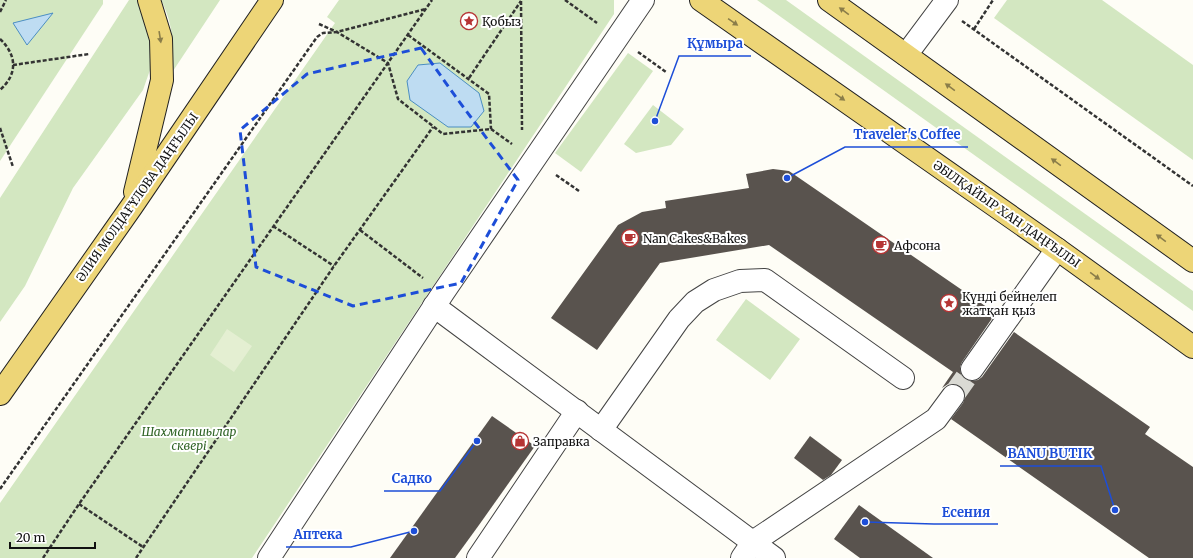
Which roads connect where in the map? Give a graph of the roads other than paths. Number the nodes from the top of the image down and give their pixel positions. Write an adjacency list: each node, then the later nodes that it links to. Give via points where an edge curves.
1 (149, 0): 8 (main road, one-way to 8, via 161,38 162,80)
2 (272, 0): 8 (main road, ӘЛИЯ МОЛДАҒҰЛОВА ДАҢҒЫЛЫ)
3 (643, 0): 11 (street, via 528,156)
4 (701, 0): 9 (main road, ӘБІЛҚАЙЫР ХАН ДАҢҒЫЛЫ, one-way to 9)
5 (829, 0): 7 (main road, one-way to 5)
6 (945, 4): 7 (street)
7 (906, 55): 10 (main road, one-way to 7)
8 (132, 206): 15 (main road, ӘЛИЯ МОЛДАҒҰЛОВА ДАҢҒЫЛЫ)
9 (1057, 248): 12 (main road, ӘБІЛҚАЙЫР ХАН ДАҢҒЫЛЫ, one-way to 12); 13 (street)
10 (1193, 261)
11 (439, 299): 17 (street); 20 (street)
12 (1193, 347)
13 (972, 369)
14 (903, 378): 18 (street, via 765,280 740,282 714,290 695,302 679,320)
15 (0, 394)
16 (953, 396): 19 (street, via 936,419)
17 (576, 411): 18 (street); 21 (street)
18 (601, 430): 19 (street)
19 (747, 550): 22 (street)
20 (269, 558)
21 (478, 558)
22 (774, 558)

